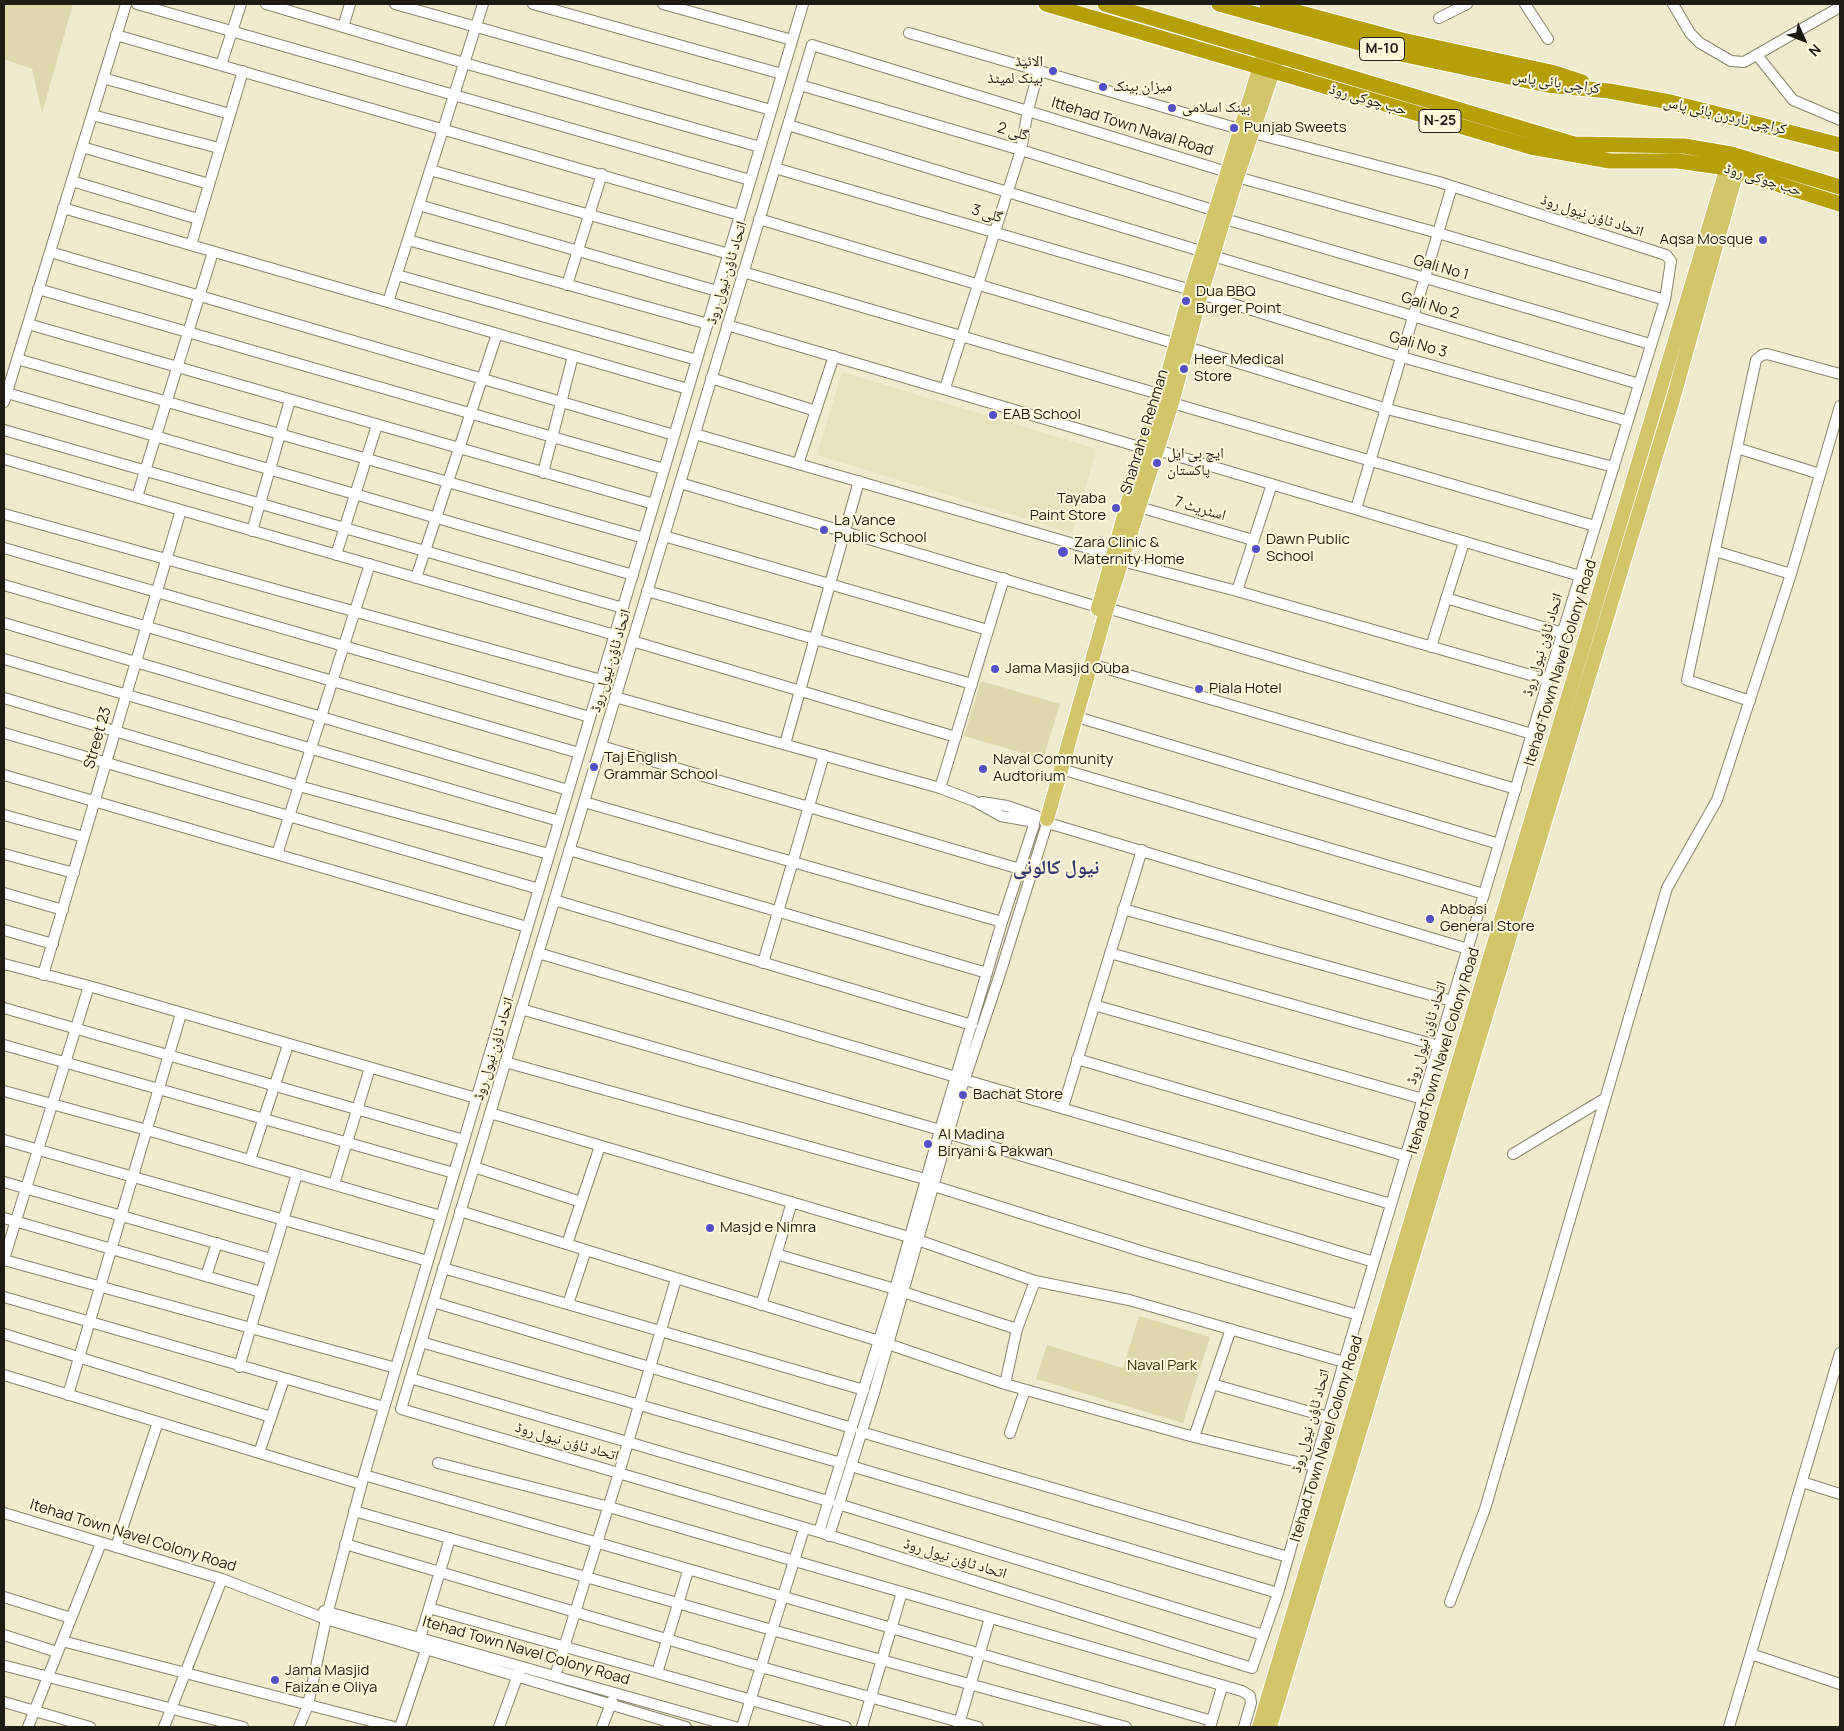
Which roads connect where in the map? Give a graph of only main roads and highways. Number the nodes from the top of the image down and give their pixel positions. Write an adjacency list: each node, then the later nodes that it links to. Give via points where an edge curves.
1 (1046, 4): 6 (highway, via 1122,27)
2 (1105, 4): 5 (highway)
3 (1220, 4): 7 (highway, کراچی بائی پاس / M-10, via 1396,53)
4 (1267, 4): 7 (highway, کراچی بائی پاس / M-10)
5 (1127, 7): 6 (highway)
6 (1268, 62): 10 (highway, via 1574,144 1684,146); 13 (main road, Shahrah e Rehman)
7 (1549, 79): 8 (highway, کراچی بائی پاس / M-10)
8 (1609, 91): 9 (highway, کراچی ناردرن بائی پاس / M-10, via 1739,118)
9 (1840, 145)
10 (1734, 163): 11 (highway); 12 (highway, حب چوکی روڈ); 16 (main road, Itehad Town Navel Colony Road); 17 (main road, Itehad Town Navel Colony Road, via 1672,403)
11 (1840, 187)
12 (1840, 204)
13 (1150, 449): 14 (main road, Shahrah e Rehman); 14 (main road, Shahrah e Rehman, via 1139,507)
14 (1117, 558): 15 (main road, Shahrah e Rehman)
15 (1102, 608): 15 (main road, Shahrah e Rehman, via 1091,664 1061,769 1041,821)
16 (1383, 1306): 17 (main road); 18 (main road, Itehad Town Navel Colony Road)
17 (1398, 1310): 19 (main road, Itehad Town Navel Colony Road)
18 (1258, 1727)
19 (1270, 1727)

